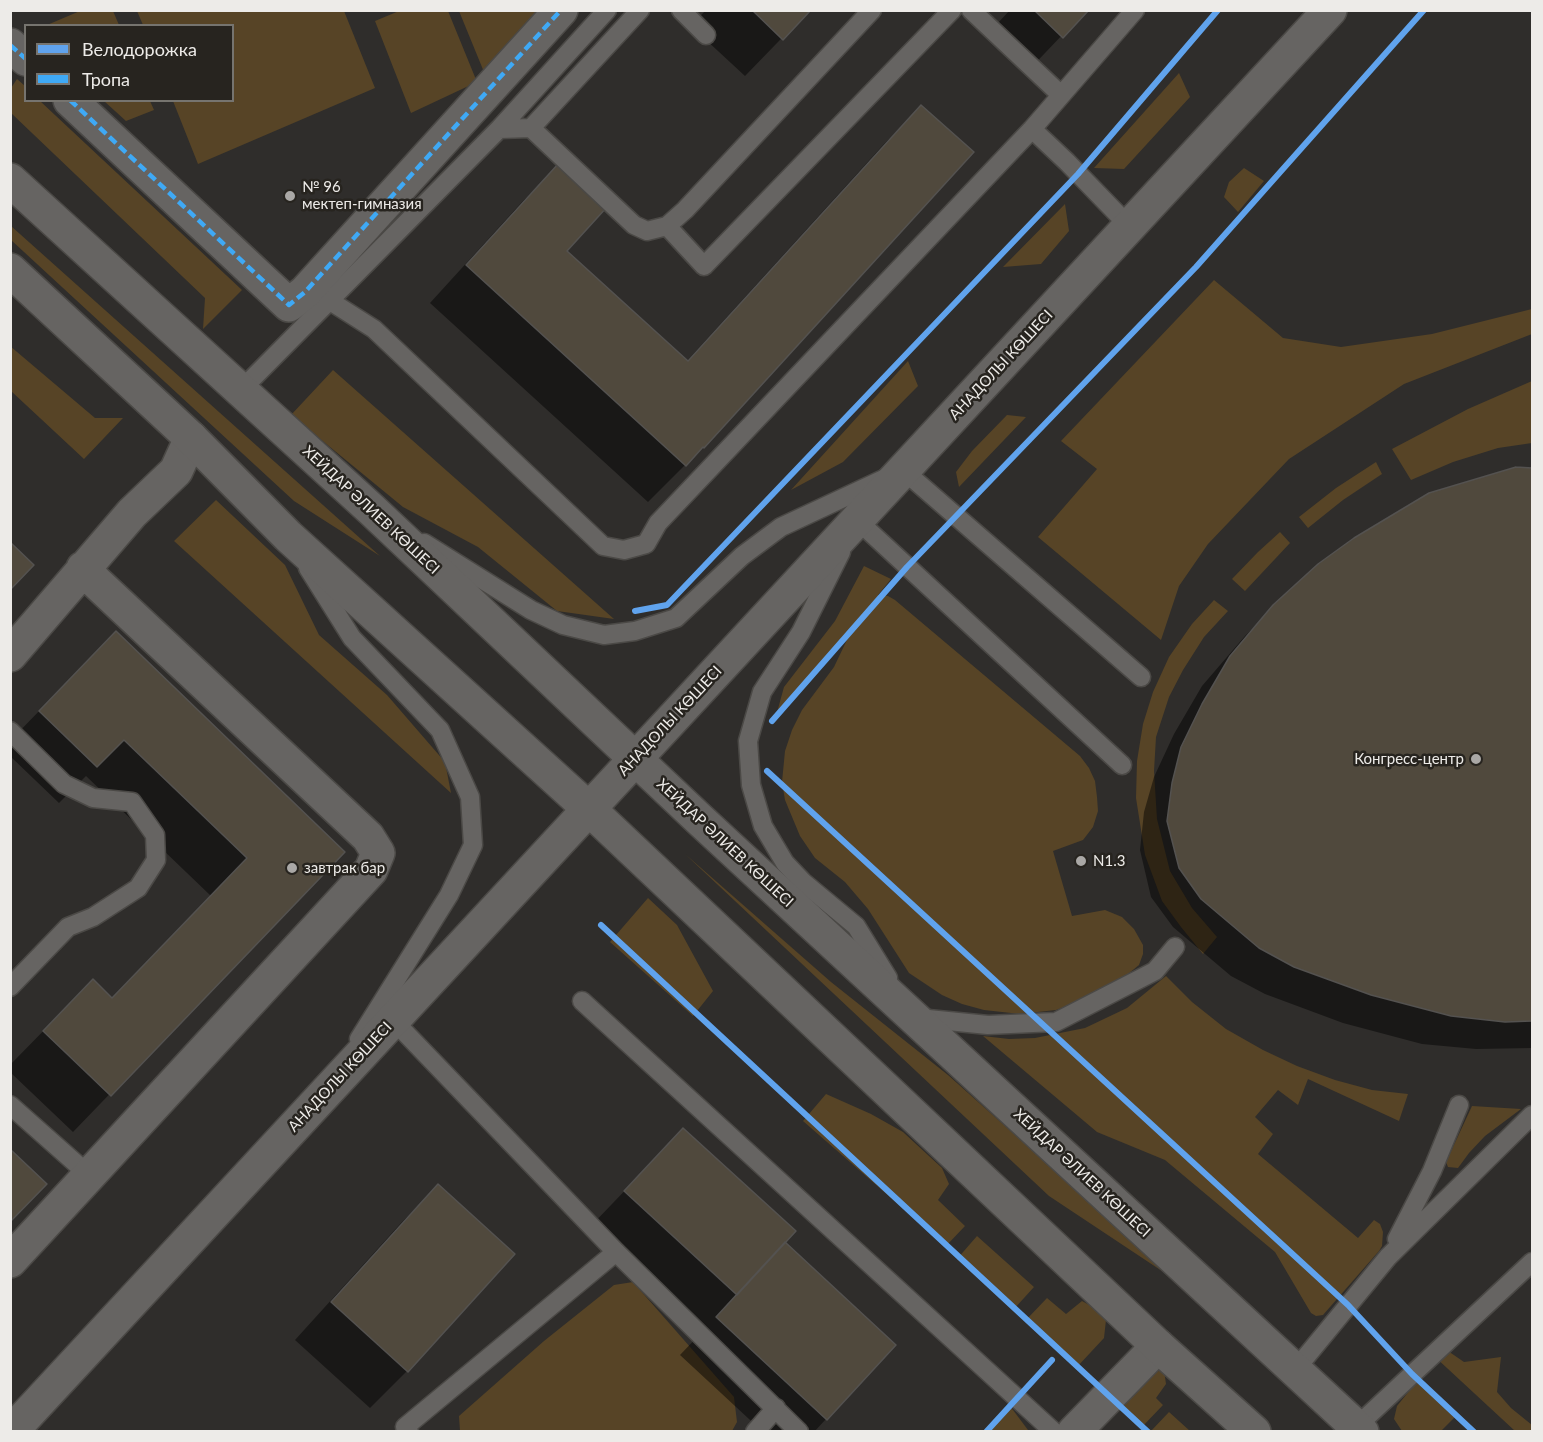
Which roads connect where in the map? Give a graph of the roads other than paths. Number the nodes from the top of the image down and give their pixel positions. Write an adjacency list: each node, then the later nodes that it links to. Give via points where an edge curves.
1 (561, 10): 14 (street, via 290,306)
2 (607, 10): 15 (lane)
3 (640, 10): 16 (lane)
4 (681, 10): 10 (lane)
5 (872, 10): 19 (lane)
6 (952, 10): 19 (lane, via 704,266)
7 (971, 10): 13 (lane)
8 (1135, 10): 13 (lane)
9 (1330, 10): 20 (street, АНАДОЛЫ КӨШЕСІ)
10 (706, 35)
11 (10, 45): 12 (street)
12 (24, 57)
13 (1061, 95): 17 (lane)
14 (72, 102)
15 (499, 129): 16 (lane); 22 (lane)
16 (531, 129): 19 (lane, via 634,225 647,231)
17 (1032, 129): 20 (lane); 22 (lane, via 658,523 646,544 624,550 603,546 374,329)
18 (10, 180): 23 (street, ХЕЙДАР ӘЛИЕВ КӨШЕСІ)
19 (667, 226)
20 (1130, 226): 25 (street, АНАДОЛЫ КӨШЕСІ)
21 (10, 270): 24 (street)
22 (330, 301): 23 (lane)
23 (241, 390): 26 (street, ХЕЙДАР ӘЛИЕВ КӨШЕСІ)
24 (191, 438): 28 (street); 29 (street, via 176,471)
25 (903, 470): 26 (lane, via 781,527 742,556 676,618 635,631 604,635 563,625 531,610); 27 (street, АНАДОЛЫ КӨШЕСІ); 31 (lane)
26 (372, 510): 33 (street, ХЕЙДАР ӘЛИЕВ КӨШЕСІ)
27 (857, 520): 33 (street, АНАДОЛЫ КӨШЕСІ); 34 (lane); 39 (lane, via 801,632 762,692 748,741 751,785 763,826 785,863 856,926)
28 (288, 536): 35 (street); 41 (lane, via 352,638 440,730 470,797 472,825 473,845 449,895)
29 (83, 568): 30 (street); 45 (street, via 368,837 378,853 371,870)
30 (10, 655)
31 (1141, 677)
32 (10, 731): 37 (lane, via 64,784 93,798 132,802 155,835 156,860 138,888 93,917 68,927)
33 (636, 758): 35 (street, АНАДОЛЫ КӨШЕСІ); 39 (street, ХЕЙДАР ӘЛИЕВ КӨШЕСІ)
34 (1122, 765)
35 (589, 809): 40 (street, АНАДОЛЫ КӨШЕСІ); 50 (street)
36 (1175, 947): 39 (lane, via 1155,971 1056,1022 988,1024)
37 (10, 987)
38 (582, 1001): 58 (lane)
39 (915, 1017): 51 (street, ХЕЙДАР ӘЛИЕВ КӨШЕСІ)
40 (393, 1020): 41 (street, АНАДОЛЫ КӨШЕСІ); 46 (lane)
41 (323, 1095): 54 (street, АНАДОЛЫ КӨШЕСІ)
42 (10, 1105): 45 (lane)
43 (1459, 1105): 47 (lane, via 1432,1171)
44 (1533, 1115): 47 (lane)
45 (89, 1175): 48 (street)
46 (616, 1252): 52 (lane); 55 (lane, via 405,1427)
47 (1388, 1257): 51 (lane)
48 (10, 1261)
49 (1531, 1265): 53 (lane)
50 (1158, 1346): 59 (street); 60 (street)
51 (1295, 1370): 53 (street, ХЕЙДАР ӘЛИЕВ КӨШЕСІ)
52 (776, 1408): 56 (lane); 57 (lane)
53 (1359, 1429)
54 (11, 1431)
55 (410, 1431)
56 (755, 1431)
57 (799, 1431)
58 (1054, 1431)
59 (1074, 1431)
60 (1254, 1431)

